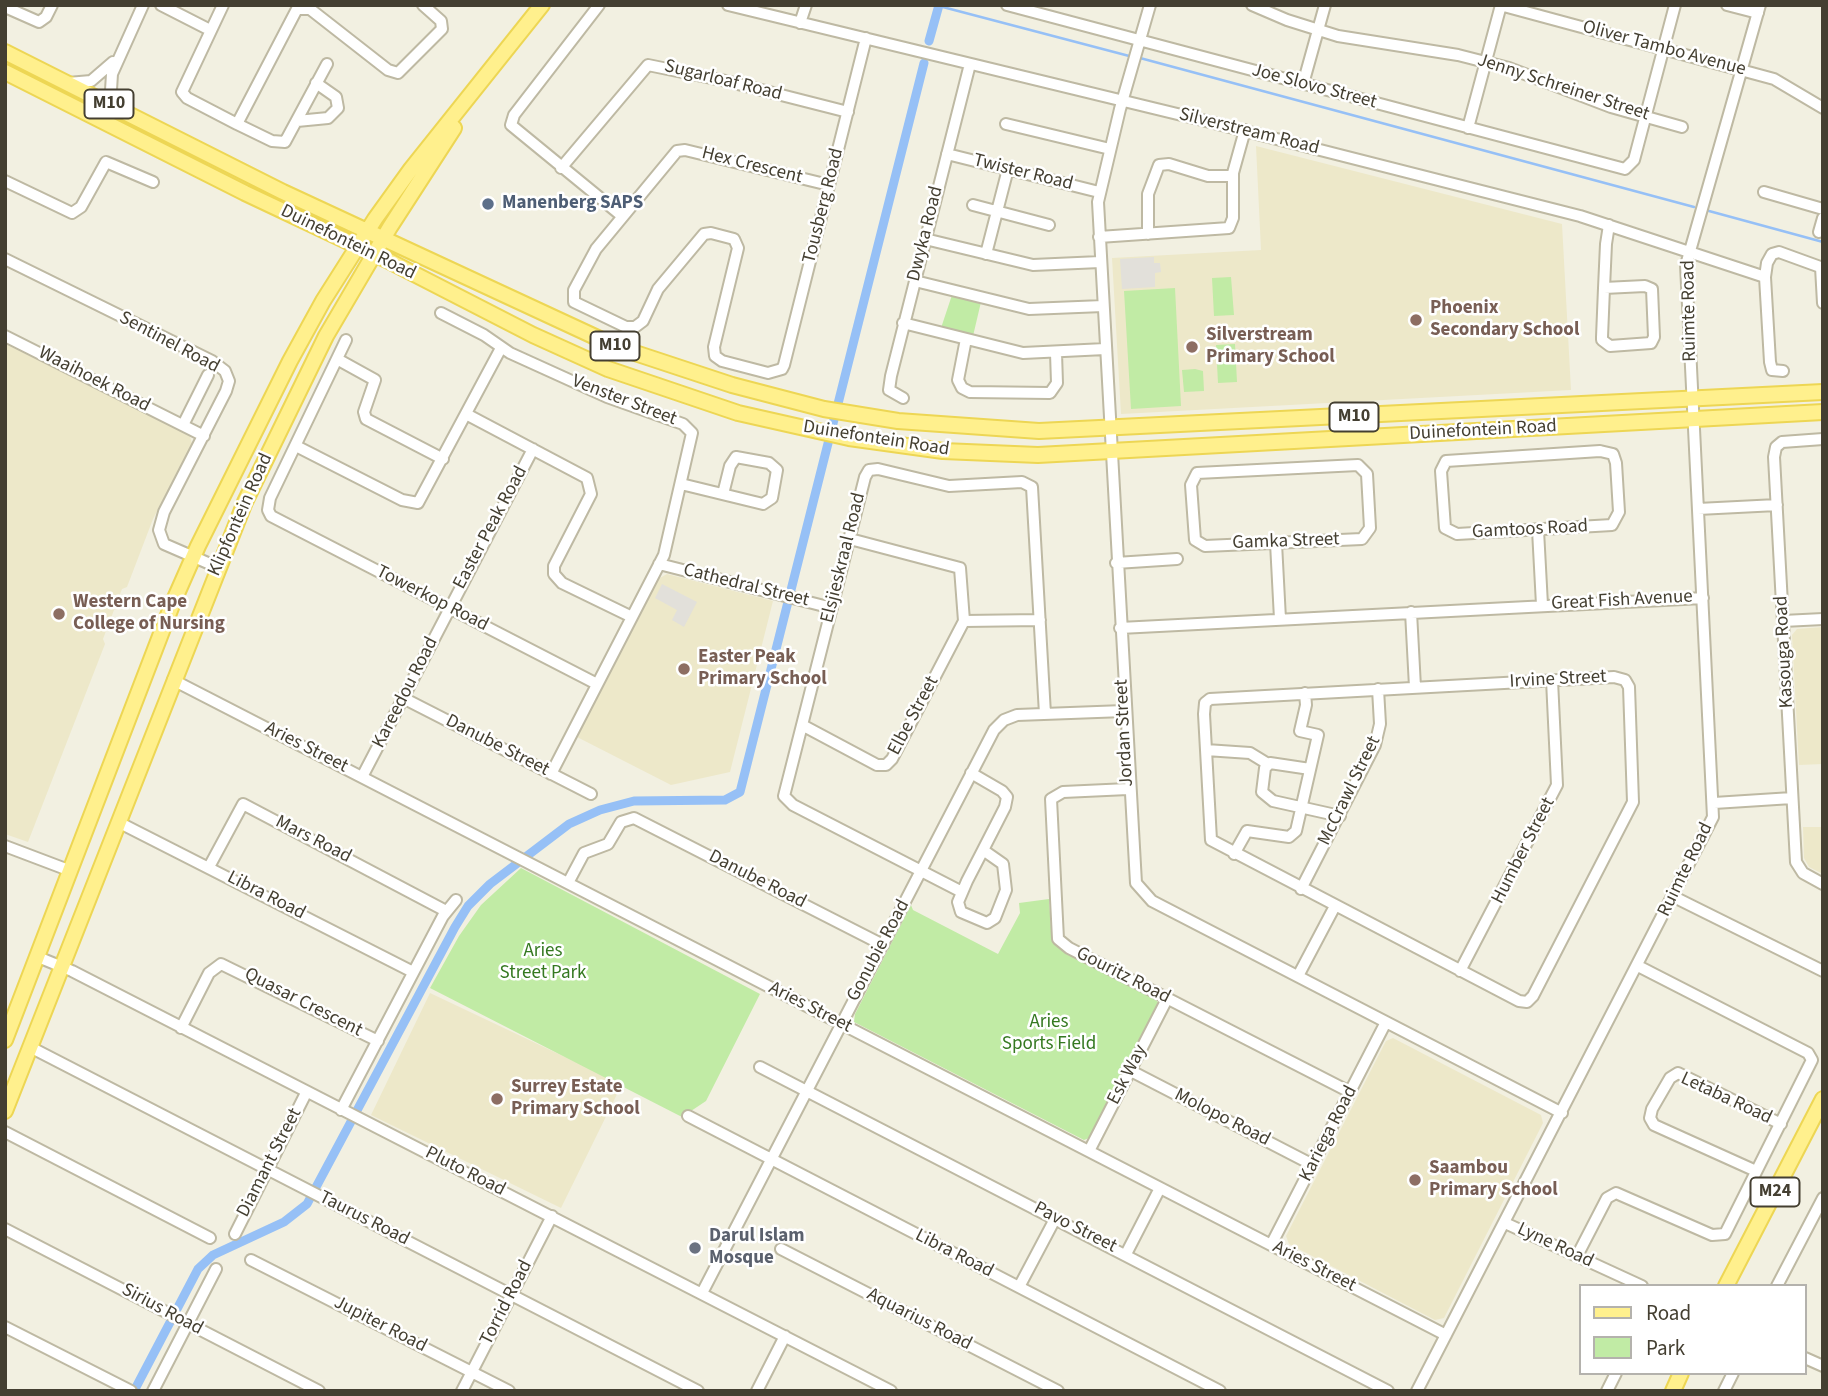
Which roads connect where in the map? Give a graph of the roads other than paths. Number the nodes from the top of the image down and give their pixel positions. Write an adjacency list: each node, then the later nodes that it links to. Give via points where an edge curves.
1 (52, 5): 17 (street, via 39,22)
2 (142, 5): 26 (street)
3 (161, 5): 20 (street)
4 (223, 5): 20 (street)
5 (423, 5): 42 (street, via 441,21 442,29 398,73 310,9 297,9)
6 (542, 5): 30 (main road, Klipfontein Road)
7 (599, 5): 49 (street, via 511,120 512,130)
8 (728, 5): 19 (street, Silverstream Road)
9 (806, 5): 19 (street)
10 (1007, 5): 23 (street, Joe Slovo Street)
11 (1150, 5): 23 (street, Jordan Street)
12 (1252, 5): 21 (street, Jenny Schreiner Street)
13 (1325, 5): 21 (street)
14 (1501, 5): 24 (street, Oliver Tambo Avenue); 27 (street)
15 (1675, 5): 24 (street)
16 (1727, 5): 18 (street)
17 (5, 7)
18 (1759, 9): 31 (street, Ruimte Road)
19 (800, 23): 22 (street, Silverstream Road)
20 (210, 30): 42 (street, via 182,92)
21 (1318, 30): 27 (street, Jenny Schreiner Street); 35 (street)
22 (866, 38): 29 (street, Silverstream Road); 39 (street, Tousberg Road)
23 (1140, 46): 35 (street, Joe Slovo Street); 36 (street, Jordan Street)
24 (1664, 49): 31 (street, Oliver Tambo Avenue); 40 (street)
25 (5, 52): 33 (main road, Duinefontein Road / M10)
26 (117, 57): 33 (street, via 99,78); 38 (street, via 111,90)
27 (1485, 61): 40 (street, Jenny Schreiner Street); 45 (street)
28 (327, 64): 34 (street)
29 (970, 64): 36 (street, Silverstream Road); 48 (street, Dwyka Road)
30 (494, 69): 64 (main road, Klipfontein Road, via 416,162); 68 (main road, Klipfontein Road)
31 (1742, 71): 37 (street, Oliver Tambo Avenue, via 1774,79); 71 (street, Ruimte Road)
32 (5, 72): 70 (main road, Duinefontein Road / M10)
33 (68, 83): 38 (main road, Duinefontein Road / M10)
34 (316, 83): 41 (street); 41 (street, via 336,97 338,108 328,118)
35 (1303, 84): 45 (street, Joe Slovo Street)
36 (1123, 100): 46 (street, Silverstream Road); 47 (street, Jordan Street)
37 (1823, 108)
38 (119, 109): 64 (main road, Duinefontein Road / M10)
39 (848, 112): 49 (street, Sugarloaf Road, via 648,65); 54 (street, Tousberg Road)
40 (1646, 117): 44 (street, Jenny Schreiner Street); 45 (street, Joe Slovo Street, via 1632,164 1621,169)
41 (298, 121): 42 (street, via 289,138 279,144)
42 (237, 124)
43 (1006, 124): 47 (street)
44 (1682, 127)
45 (1468, 128)
46 (1245, 130): 51 (street); 63 (street, Silverstream Road)
47 (1110, 149): 55 (street, Jordan Street)
48 (947, 154): 50 (street, Twister Road); 69 (street, Dwyka Road)
49 (561, 168): 60 (street)
50 (1008, 169): 55 (street, Twister Road); 59 (street)
51 (1233, 176): 66 (street, via 1233,218 1228,228); 66 (street, via 1208,176 1159,165 1148,194)
52 (5, 181): 53 (street, via 72,213 81,207 106,162)
53 (153, 182)
54 (829, 185): 60 (street, Hex Crescent, via 680,150 668,158); 92 (street, Tousberg Road, via 784,365)
55 (1099, 192): 67 (street, Jordan Street)
56 (1764, 192): 58 (street)
57 (973, 205): 59 (street)
58 (1823, 209)
59 (997, 211): 62 (street); 73 (street)
60 (622, 216): 92 (street, Hex Crescent, via 588,263 574,290 574,302 635,327 643,321 658,289 704,234 734,239 738,248 715,356)
61 (1823, 218): 65 (street)
62 (1049, 225)
63 (1609, 225): 71 (street, Silverstream Road); 79 (street)
64 (367, 230): 68 (main road, Duinefontein Road / M10); 70 (main road, Klipfontein Road)
65 (1819, 232)
66 (1148, 234): 67 (street)
67 (1100, 237): 75 (street, Jordan Street)
68 (384, 238): 72 (main road, Klipfontein Road); 101 (main road, Duinefontein Road / M10, via 617,347 732,385 888,420 1007,430)
69 (925, 239): 73 (street); 78 (street, Dwyka Road)
70 (357, 246): 72 (main road, Duinefontein Road / M10); 115 (main road, Klipfontein Road, via 296,350)
71 (1689, 250): 77 (street, Silverstream Road); 96 (street, Ruimte Road)
72 (375, 254): 106 (main road, Duinefontein Road / M10, via 608,369 738,413 817,432 932,450 1000,454); 119 (main road, Klipfontein Road, via 300,384)
73 (986, 254): 75 (street, via 1033,265)
74 (5, 259): 102 (street, Sentinel Road, via 218,365 228,377 228,387)
75 (1100, 262): 81 (street, Jordan Street)
76 (1822, 267): 77 (street, via 1775,252 1769,257); 80 (street)
77 (1765, 278): 91 (street, via 1770,367)
78 (915, 281): 81 (street, via 1022,308); 83 (street, Dwyka Road)
79 (1604, 288): 79 (street, via 1651,289 1653,341 1604,343)
80 (1823, 303)
81 (1103, 306): 88 (street, Jordan Street)
82 (441, 313): 87 (street, Venster Street)
83 (904, 323): 85 (street); 95 (street, Dwyka Road, via 889,386)
84 (5, 336): 100 (street, Waaihoek Road)
85 (966, 339): 89 (street, via 1023,353); 89 (street, via 958,380 970,392 1050,394 1057,383)
86 (346, 340): 90 (street)
87 (501, 348): 98 (street); 108 (street, Venster Street, via 587,388 686,425 692,436)
88 (1105, 349): 89 (street); 101 (street, Jordan Street)
89 (1056, 353)
90 (337, 359): 104 (street); 107 (street, via 374,380 366,419)
91 (1783, 371)
92 (778, 372)
93 (208, 375): 100 (street)
94 (1823, 392): 96 (main road, Duinefontein Road / M10)
95 (903, 398)
96 (1692, 399): 99 (street, Ruimte Road); 101 (main road, Duinefontein Road / M10)
97 (1823, 412): 99 (main road, Duinefontein Road / M10)
98 (466, 414): 105 (street); 107 (street)
99 (1693, 420): 106 (main road, Duinefontein Road / M10); 111 (street, Ruimte Road)
100 (183, 425): 102 (street, Waaihoek Road)
101 (1110, 429): 106 (street, Jordan Street)
102 (204, 436): 115 (street, Sentinel Road, via 159,530 164,544)
103 (1823, 439): 110 (street, Kasouga Road, via 1778,444 1774,457)
104 (296, 446): 107 (street, via 411,504 424,497); 122 (street, Towerkop Road, via 270,498 268,513)
105 (533, 449): 122 (street, Easter Peak Road); 125 (street, via 579,472 591,485 554,575)
106 (1111, 450): 117 (street, Jordan Street)
107 (443, 459)
108 (681, 484): 109 (street); 118 (street, Venster Street)
109 (723, 494): 109 (street, via 767,503 777,470 769,463 736,457)
110 (1777, 505): 111 (street); 130 (street, Kasouga Road)
111 (1698, 509): 120 (street, Ruimte Road)
112 (1538, 530): 112 (street, Gamtoos Road, via 1448,531 1443,464 1453,458 1613,454 1616,522); 121 (street, Great Fish Avenue)
113 (850, 539): 123 (street, Elsjieskraal Road); 128 (street, Elsjieskraal Road, via 869,470 948,485 1029,484); 129 (street, via 960,568)
114 (1276, 543): 114 (street, Gamka Street, via 1199,545 1194,536 1194,477 1202,471 1354,464 1365,470 1370,528 1366,536); 126 (street)
115 (194, 557): 119 (street, Sentinel Road); 159 (main road, Klipfontein Road)
116 (1177, 559): 117 (street)
117 (1116, 563): 131 (street, Jordan Street)
118 (659, 564): 123 (street, Cathedral Street); 125 (street, Venster Street)
119 (217, 567): 132 (main road, Klipfontein Road)
120 (1703, 597): 121 (street, Great Fish Avenue); 151 (street, Ruimte Road)
121 (1542, 605): 124 (street, Great Fish Avenue)
122 (450, 608): 134 (street, Towerkop Road); 138 (street, Kareedou Road)
123 (832, 608): 141 (street, Elsjieskraal Road)
124 (1411, 612): 126 (street, Great Fish Avenue); 135 (street)
125 (632, 617): 134 (street, Venster Street)
126 (1280, 619): 131 (street, Great Fish Avenue)
127 (1823, 619): 130 (street)
128 (1040, 620): 129 (street); 140 (street, Elsjieskraal Road)
129 (964, 621): 141 (street, Elbe Street, via 886,765 877,765)
130 (1783, 621): 150 (street, Kasouga Road)
131 (1120, 628): 139 (street, Jordan Street)
132 (173, 680): 147 (street, Aries Street); 154 (main road, Klipfontein Road)
133 (1552, 680): 135 (street, Irvine Street); 173 (street, Humber Street, via 1557,785); 173 (street, Irvine Street, via 1614,677 1628,684 1632,807 1531,1000 1519,1001)
134 (597, 684): 146 (street, Venster Street)
135 (1415, 687): 136 (street, Irvine Street)
136 (1378, 689): 137 (street, Irvine Street); 153 (street, McCrawl Street, via 1378,738)
137 (1305, 693): 142 (street, Irvine Street, via 1208,700 1204,708); 144 (street, via 1300,731 1318,734)
138 (403, 698): 146 (street, Danube Street); 147 (street, Kareedou Road)
139 (1124, 711): 140 (street, Gonubie Road); 148 (street, Jordan Street)
140 (1045, 714): 145 (street, Gonubie Road, via 1010,717 998,724)
141 (802, 725): 160 (street, Elsjieskraal Road, via 785,792 787,802)
142 (1206, 750): 143 (street, via 1251,753); 157 (street, Irvine Street, via 1210,839)
143 (1268, 764): 144 (street); 152 (street, via 1261,787 1264,796)
144 (1310, 769): 152 (street)
145 (971, 773): 156 (street, via 1007,797); 160 (street, Gonubie Road)
146 (551, 774): 149 (street, Danube Street)
147 (362, 777): 161 (street, Aries Street)
148 (1128, 789): 176 (street, Jordan Street, via 1133,874 1142,893); 177 (street, Gouritz Road, via 1062,792 1051,799 1055,930 1069,948)
149 (591, 794)
150 (1793, 799): 151 (street); 162 (street, Kasouga Road, via 1797,867)
151 (1714, 803): 165 (street, Ruimte Road, via 1710,825)
152 (1302, 807): 153 (street); 157 (street, via 1292,836 1249,831)
153 (1340, 816): 163 (street, McCrawl Street)
154 (118, 822): 158 (street, Libra Road); 172 (main road, Klipfontein Road)
155 (5, 846): 159 (street)
156 (983, 850): 164 (street); 164 (street, via 1003,863 1004,900 995,918 986,923 964,914 958,905)
157 (1234, 854): 163 (street, Irvine Street)
158 (209, 867): 168 (street, Mars Road, via 243,804); 175 (street, Libra Road)
159 (71, 871): 170 (main road, Klipfontein Road)
160 (920, 871): 164 (street); 169 (street, Gonubie Road)
161 (568, 883): 169 (street, Danube Road, via 584,853 608,844 629,818); 179 (street, Aries Street)
162 (1823, 884)
163 (1301, 889): 167 (street, Irvine Street)
164 (962, 892)
165 (1674, 897): 171 (street, Ruimte Road); 174 (street)
166 (456, 900): 168 (street, Quasar Crescent)
167 (1335, 906): 173 (street, Irvine Street); 176 (street)
168 (446, 911): 175 (street, Quasar Crescent)
169 (883, 946): 179 (street, Gonubie Road)
170 (38, 957): 172 (street, Pluto Road); 181 (main road, Klipfontein Road)
171 (1638, 966): 184 (street, Letaba Road); 193 (street, Ruimte Road)
172 (61, 967): 180 (street, Pluto Road); 183 (main road, Klipfontein Road)
173 (1460, 971)
174 (1823, 971)
175 (413, 972): 182 (street, Quasar Crescent)
176 (1298, 976): 178 (street, Jordan Street)
177 (1167, 999): 186 (street, Esk Way); 188 (street, Gouritz Road)
178 (1386, 1023): 188 (street, Kariega Road); 193 (street, Jordan Street)
179 (840, 1024): 187 (street, Gonubie Road); 197 (street, Aries Street)
180 (181, 1028): 182 (street, Quasar Crescent, via 209,972 221,964); 189 (street, Pluto Road)
181 (5, 1041)
182 (378, 1041): 192 (street, Quasar Crescent)
183 (30, 1047): 191 (main road, Klipfontein Road); 200 (street, Taurus Road)
184 (1817, 1060): 195 (street, Letaba Road)
185 (760, 1068): 187 (street, Pavo Street)
186 (1131, 1071): 197 (street, Esk Way); 199 (street, Molopo Road)
187 (807, 1091): 198 (street, Gonubie Road); 205 (street, Pavo Street)
188 (1350, 1092): 199 (street, Kariega Road)
189 (306, 1093): 192 (street, Pluto Road); 200 (street, Diamant Street)
190 (1823, 1099): 217 (main road, M24)
191 (5, 1111)
192 (345, 1112): 204 (street, Pluto Road)
193 (1562, 1113): 206 (street, Ruimte Road)
194 (688, 1116): 198 (street, Libra Road)
195 (1781, 1124): 201 (street, Letaba Road); 201 (street, Letaba Road, via 1678,1073 1670,1078 1652,1109 1650,1118 1656,1126)
196 (5, 1132): 209 (street)
197 (1089, 1151): 202 (street, Aries Street)
198 (772, 1159): 219 (street, Libra Road); 220 (street, Gonubie Road)
199 (1312, 1165): 210 (street, Kariega Road)
200 (267, 1169): 208 (street, Diamant Street); 221 (street, Taurus Road)
201 (1756, 1171): 213 (street, Letaba Road, via 1723,1235 1712,1235 1616,1193 1607,1198)
202 (1160, 1188): 210 (street, Aries Street); 212 (street)
203 (1823, 1198): 218 (street)
204 (552, 1216): 220 (street, Pluto Road); 221 (street, Torrid Road)
205 (1055, 1219): 212 (street, Pavo Street); 219 (street)
206 (1505, 1223): 213 (street, Lyne Road); 224 (street, Ruimte Road)
207 (5, 1229): 222 (street, Sirius Road)
208 (235, 1234)
209 (210, 1238)
210 (1271, 1245): 224 (street, Aries Street)
211 (780, 1248): 242 (street, Aquarius Road)
212 (1126, 1254): 244 (street, Pavo Street)
213 (1577, 1256): 216 (street, Lyne Road)
214 (251, 1260): 228 (street, Jupiter Road)
215 (216, 1269): 222 (street)
216 (1638, 1284)
217 (1727, 1284)
218 (1778, 1284)
219 (1019, 1287): 232 (street, Libra Road)
220 (702, 1293): 225 (street, Pluto Road)
221 (511, 1294): 228 (street, Torrid Road); 239 (street, Taurus Road)
222 (183, 1321): 235 (street); 236 (street, Sirius Road)
223 (5, 1327): 233 (street)
224 (1446, 1335): 234 (street, Ruimte Road)
225 (785, 1336): 240 (street); 241 (street, Pluto Road)
226 (1807, 1359): 227 (street)
227 (1823, 1366)
228 (472, 1371): 237 (street, Torrid Road); 238 (street, Jupiter Road)
229 (1615, 1375): 245 (street)
230 (1681, 1375): 246 (main road)
231 (1732, 1375): 247 (street)
232 (1197, 1385): 243 (street, Libra Road)
233 (128, 1389)
234 (1421, 1389)
235 (153, 1391)
236 (318, 1391)
237 (461, 1391)
238 (509, 1391)
239 (698, 1391)
240 (757, 1391)
241 (891, 1391)
242 (1058, 1391)
243 (1220, 1391)
244 (1388, 1391)
245 (1607, 1391)
246 (1673, 1391)
247 (1724, 1391)

